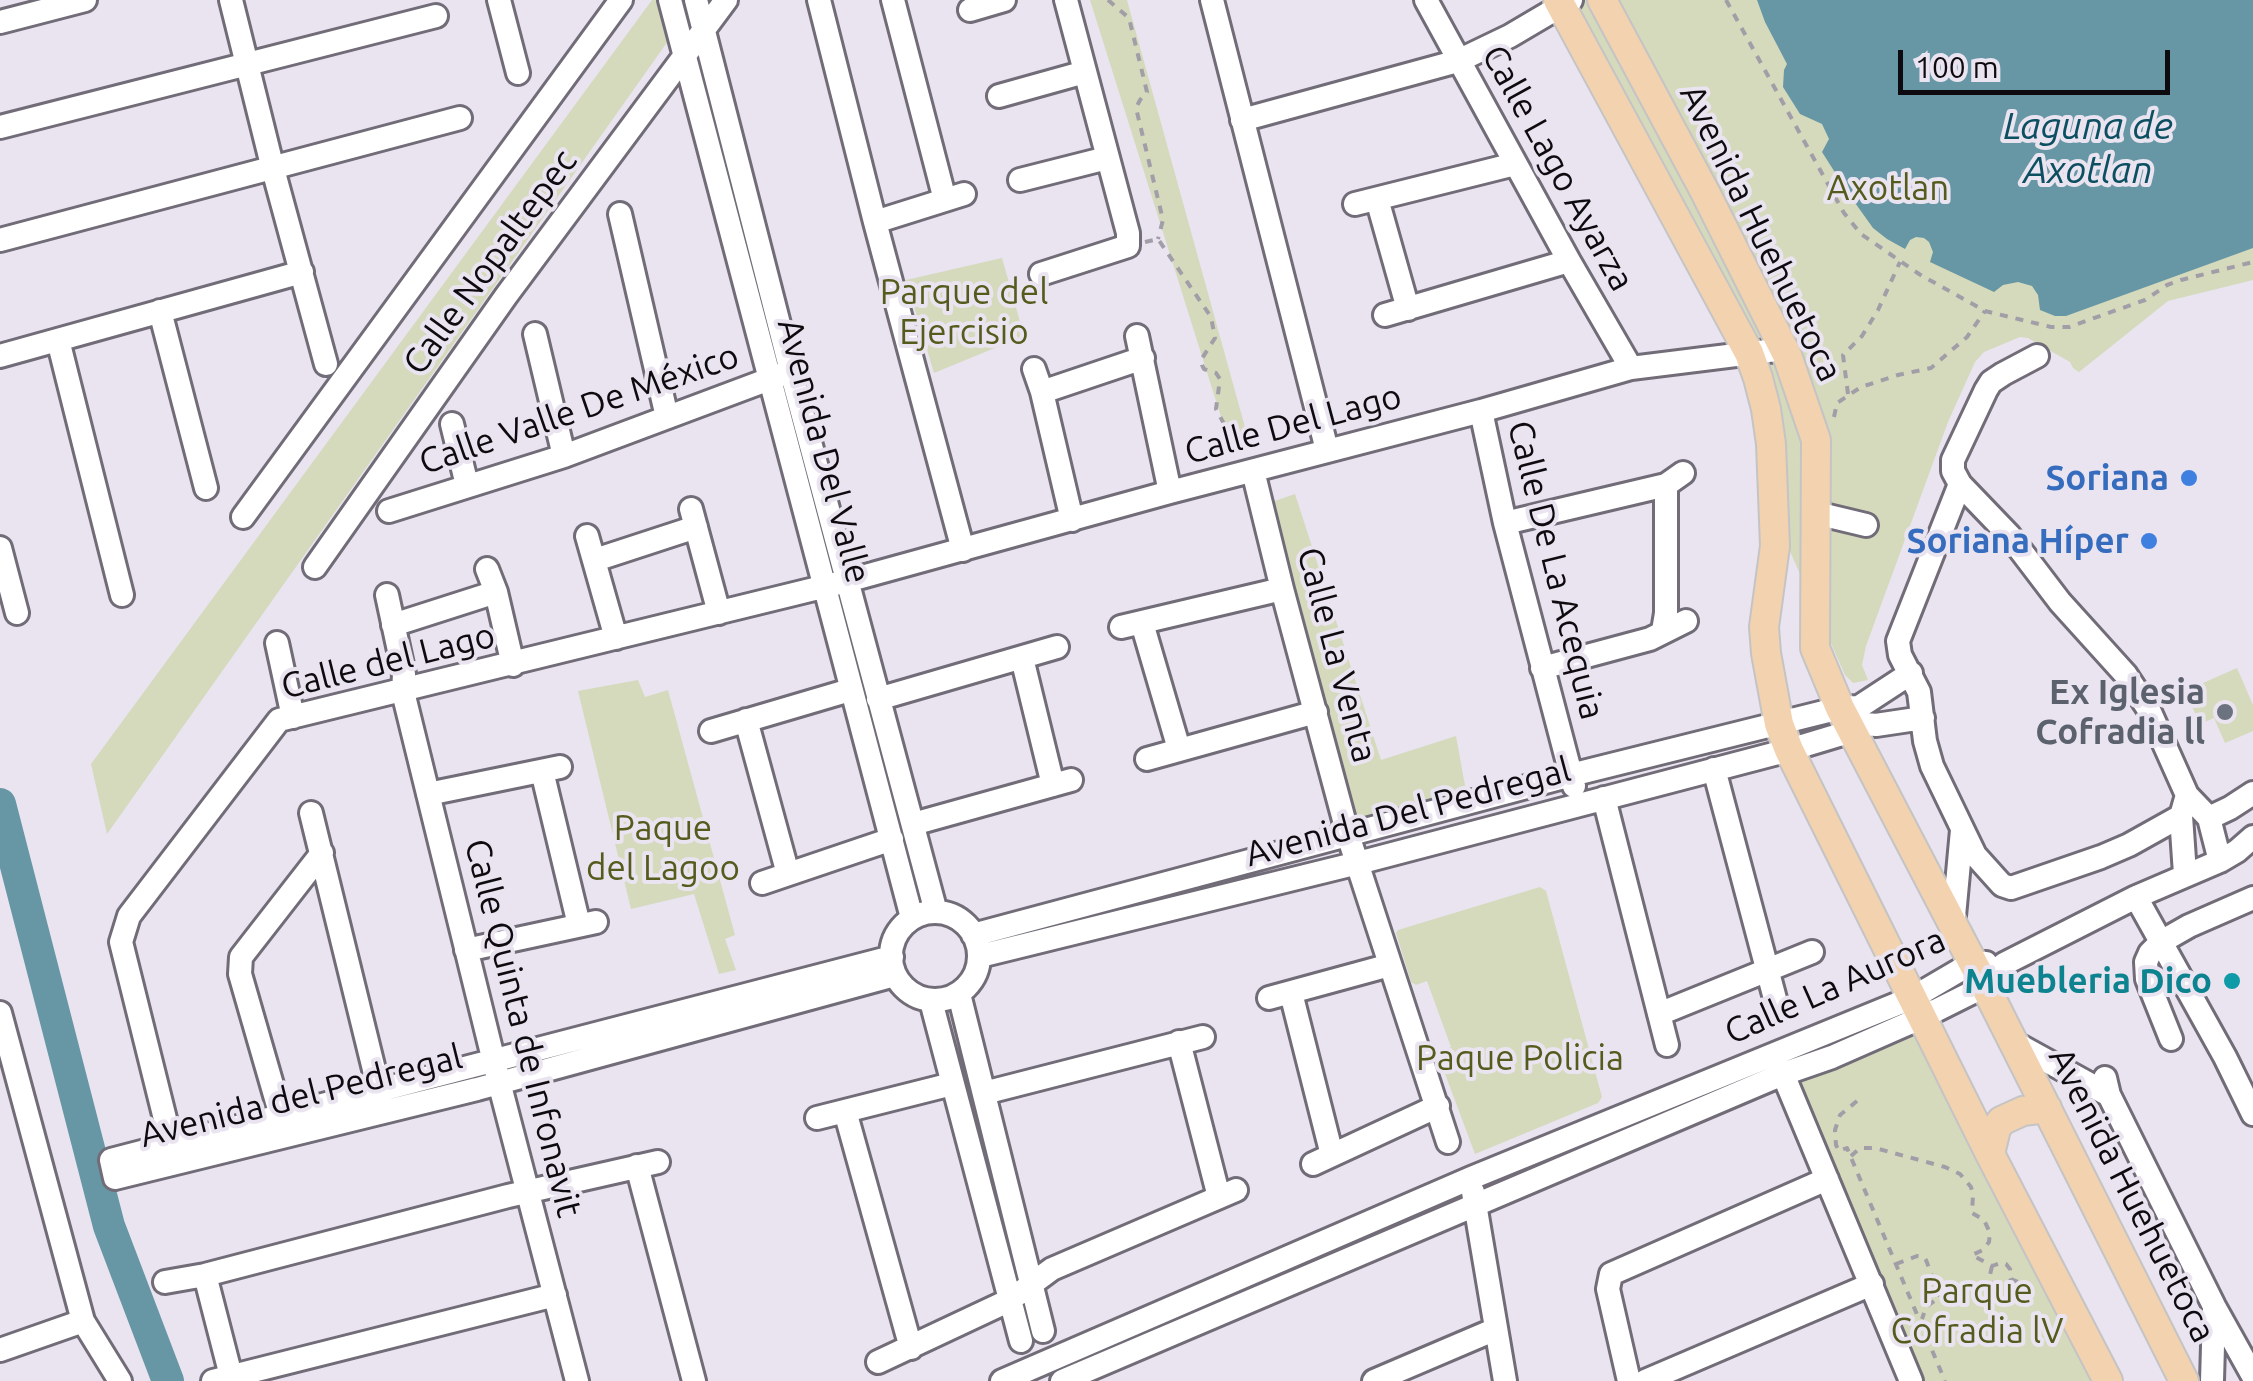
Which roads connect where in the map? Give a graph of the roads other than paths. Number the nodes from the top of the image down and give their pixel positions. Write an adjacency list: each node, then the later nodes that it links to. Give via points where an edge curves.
1 (85, 0): 18 (street)
2 (231, 0): 22 (street)
3 (499, 0): 24 (street)
4 (621, 0): 65 (street, Calle Nopaltepec)
5 (670, 0): 20 (street, Avenida Del Valle)
6 (696, 0): 19 (street, Avenida Del Valle)
7 (726, 0): 19 (street, Calle Nopaltepec)
8 (819, 0): 34 (street)
9 (893, 0): 34 (street, via 955,197)
10 (1004, 0): 16 (street)
11 (1066, 0): 23 (street)
12 (1212, 0): 27 (street)
13 (1426, 0): 21 (street, Calle Lago Ayarza)
14 (1602, 0): 44 (main road, Avenida Huehuetoca)
15 (1563, 2): 21 (street); 45 (main road)
16 (970, 10)
17 (436, 16): 22 (street)
18 (0, 22)
19 (703, 29): 20 (street, Calle Nopaltepec); 51 (street, Avenida Del Valle)
20 (685, 56): 51 (street, Avenida Del Valle); 73 (street, Calle Nopaltepec)
21 (1458, 61): 27 (street); 30 (street, Calle Lago Ayarza)
22 (247, 63): 28 (street); 31 (street)
23 (1085, 72): 25 (street); 29 (street)
24 (518, 73)
25 (999, 96)
26 (460, 118): 31 (street)
27 (1242, 120): 56 (street)
28 (0, 127)
29 (1107, 158): 32 (street); 38 (street, via 1128,246)
30 (1515, 164): 36 (street, Calle Lago Ayarza); 39 (street, via 1366,202)
31 (273, 169): 35 (street); 37 (street)
32 (1020, 180)
33 (620, 214): 54 (street)
34 (875, 222): 71 (street)
35 (0, 240)
36 (1569, 261): 39 (street); 49 (street, Calle Lago Ayarza)
37 (302, 272): 40 (street); 48 (street)
38 (1041, 274)
39 (1408, 309): 41 (street)
40 (160, 311): 43 (street); 61 (street)
41 (1384, 315)
42 (534, 334): 57 (street)
43 (58, 340): 46 (street); 79 (street)
44 (1784, 349): 45 (street, Calle Del Lago); 64 (main road, Avenida Huehuetoca, via 1816,440)
45 (1748, 353): 49 (street, Calle Del Lago); 101 (main road, via 1771,444 1775,546 1764,627)
46 (0, 356)
47 (2037, 356): 59 (street, via 1986,390 1953,460)
48 (326, 364)
49 (1631, 368): 53 (street, Calle Del Lago)
50 (1034, 369): 52 (street)
51 (780, 376): 54 (street, Calle Valle De México); 75 (street, Avenida Del Valle); 76 (street, Avenida Del Valle)
52 (1042, 392): 62 (street, via 1140,347); 66 (street)
53 (1481, 411): 56 (street, Calle Del Lago); 67 (street, Calle De La Acequia)
54 (667, 418): 57 (street, Calle Valle De México)
55 (452, 424): 60 (street)
56 (1327, 450): 58 (street, Calle Del Lago)
57 (564, 456): 60 (street, Calle Valle De México)
58 (1248, 472): 62 (street, Calle Del Lago); 77 (street, Calle La Venta)
59 (1960, 484): 94 (street, via 1898,641); 110 (street, via 2126,675 2149,710)
60 (467, 486): 63 (street, Calle Valle De México)
61 (206, 488)
62 (1170, 492): 66 (street, Calle Del Lago)
63 (389, 511)
64 (1816, 512): 68 (street); 98 (main road, Avenida Huehuetoca, via 1815,648)
65 (243, 517)
66 (1072, 520): 71 (street, Calle Del Lago)
67 (1505, 522): 85 (street, via 1674,479); 91 (street, Calle De La Acequia)
68 (1866, 525)
69 (587, 536): 72 (street)
70 (0, 548): 81 (street)
71 (963, 550): 75 (street, Calle Del Lago)
72 (595, 560): 82 (street, via 694,518); 86 (street)
73 (314, 568)
74 (486, 568): 78 (street)
75 (847, 581): 76 (street, Calle Del Lago); 95 (street, Avenida Del Valle)
76 (823, 587): 82 (street, Calle del Lago); 92 (street, Avenida Del Valle)
77 (1282, 589): 96 (street, Calle La Venta); 102 (street, via 1132,625)
78 (496, 592): 84 (street); 90 (street)
79 (122, 595)
80 (388, 595): 84 (street, Calle Quinta de Infonavit)
81 (17, 613)
82 (719, 613): 86 (street, Calle del Lago)
83 (1686, 620): 85 (street)
84 (393, 625): 93 (street, Calle Quinta de Infonavit)
85 (1663, 632): 91 (street)
86 (616, 638): 90 (street, Calle del Lago)
87 (276, 643): 97 (street)
88 (1057, 648): 89 (street)
89 (1022, 658): 95 (street); 113 (street, via 1062,782)
90 (512, 665): 93 (street, Calle del Lago)
91 (1542, 668): 105 (street, Calle De La Acequia)
92 (850, 690): 99 (street); 117 (street, Avenida Del Valle)
93 (403, 692): 97 (street, Calle del Lago); 107 (street, Calle Quinta de Infonavit)
94 (1918, 697): 98 (street); 98 (street, via 1876,724); 114 (street, via 1932,766)
95 (878, 699): 113 (street, Avenida Del Valle)
96 (1316, 712): 102 (street); 115 (street, Calle La Venta)
97 (293, 717): 160 (street, Calle del Lago, via 278,720 128,916 122,942)
98 (1854, 717): 101 (street, Avenida Del Pedregal); 128 (main road, Avenida Huehuetoca)
99 (746, 720): 100 (street); 121 (street)
100 (711, 731)
101 (1784, 737): 104 (street, Avenida Del Pedregal); 105 (street, Avenida Del Pedregal); 139 (main road)
102 (1179, 749): 103 (street)
103 (1147, 759)
104 (1714, 769): 108 (street, Avenida Del Pedregal); 135 (street)
105 (1571, 775): 109 (street, Calle De La Acequia); 115 (street, Avenida Del Pedregal)
106 (2253, 793): 112 (street)
107 (428, 794): 131 (street, Calle Quinta de Infonavit); 131 (street, via 551,769 588,924)
108 (1604, 798): 109 (street, Avenida Del Pedregal); 142 (street)
109 (1578, 804): 120 (street, Avenida Del Pedregal)
110 (2184, 806): 112 (street); 114 (street, via 2101,857 2008,888); 122 (street)
111 (312, 813): 118 (street)
112 (2209, 818): 119 (street)
113 (913, 824): 126 (street, Avenida Del Valle)
114 (1962, 830): 128 (street)
115 (1348, 835): 120 (street, Calle La Venta); 130 (street, Avenida Del Pedregal)
116 (2253, 838): 119 (street)
117 (892, 839): 121 (street); 127 (street, Avenida Del Valle)
118 (322, 852): 151 (street); 157 (street, via 241,958)
119 (2220, 861): 122 (street)
120 (1358, 864): 130 (street, Avenida Del Pedregal); 133 (street, Calle La Venta)
121 (788, 874): 123 (street)
122 (2185, 874): 124 (street)
123 (762, 883)
124 (2136, 896): 129 (street); 136 (street, Calle La Aurora)
125 (2253, 898): 129 (street)
126 (936, 912): 127 (street); 130 (street, via 958,918)
127 (912, 918): 134 (street, via 893,944)
128 (1953, 928): 136 (main road, Avenida Huehuetoca)
129 (2161, 942): 144 (street, via 2146,962 2146,980); 156 (street)
130 (976, 945): 137 (street, via 977,971)
131 (466, 950): 148 (street, Calle Quinta de Infonavit)
132 (1812, 952): 135 (street)
133 (1390, 965): 153 (street, Calle La Venta); 153 (street, via 1280,996 1323,1160)
134 (893, 966): 138 (street, via 910,992); 148 (street, Avenida del Pedregal)
135 (1769, 970): 140 (street); 142 (street)
136 (1978, 974): 139 (street, Calle La Aurora); 145 (main road, Avenida Huehuetoca)
137 (959, 994): 138 (street); 152 (street)
138 (931, 1000): 150 (street)
139 (1918, 1007): 149 (street, Calle La Aurora, via 1832,1057); 161 (main road); 162 (street, Calle La Aurora)
140 (1778, 1010)
141 (0, 1012): 173 (street)
142 (1659, 1014): 147 (street)
143 (1203, 1037): 146 (street)
144 (2171, 1038)
145 (2011, 1041): 154 (main road, Avenida Huehuetoca); 172 (street, via 2107,1087)
146 (1179, 1042): 152 (street); 168 (street, via 1228,1194)
147 (1667, 1045)
148 (496, 1071): 151 (street, Avenida del Pedregal); 160 (street, Avenida del Pedregal); 164 (street, Calle Quinta de Infonavit)
149 (1783, 1074): 163 (street); 165 (street, Calle La Aurora)
150 (952, 1084): 155 (street); 171 (street)
151 (380, 1090): 157 (street, Avenida del Pedregal)
152 (984, 1094): 168 (street)
153 (1438, 1106): 159 (street, Calle La Venta)
154 (2047, 1108): 161 (main road, via 2001,1120); 193 (main road, Avenida Huehuetoca)
155 (845, 1111): 158 (street); 177 (street)
156 (2253, 1114)
157 (281, 1116): 160 (street, Avenida del Pedregal)
158 (817, 1118)
159 (1448, 1142)
160 (174, 1154)
161 (1990, 1154): 192 (main road)
162 (1471, 1178): 165 (street); 180 (street, Calle La Aurora)
163 (1827, 1179): 169 (street); 189 (street, via 1611,1274 1608,1289)
164 (528, 1192): 166 (street); 170 (street, Calle Quinta de Infonavit); 186 (street, via 648,1164)
165 (1475, 1205): 174 (street); 180 (street, Calle La Aurora)
166 (205, 1276): 167 (street); 183 (street)
167 (165, 1282)
168 (1031, 1284): 171 (street); 175 (street)
169 (1872, 1284): 190 (street); 191 (street)
170 (555, 1295): 183 (street); 185 (street, Calle Quinta de Infonavit)
171 (1010, 1300): 176 (street); 177 (street)
172 (2214, 1306): 181 (street); 194 (street)
173 (83, 1321): 178 (street); 184 (street)
174 (1496, 1329): 187 (street); 188 (street)
175 (1043, 1331)
176 (1021, 1341)
177 (911, 1348): 179 (street)
178 (0, 1350)
179 (878, 1362)
180 (1057, 1374): 182 (street, Calle La Aurora)
181 (2253, 1376)
182 (1016, 1378)
183 (222, 1379)
184 (120, 1381)
185 (577, 1381)
186 (694, 1381)
187 (1374, 1381)
188 (1505, 1381)
189 (1628, 1381)
190 (1645, 1381)
191 (1911, 1381)
192 (2108, 1381)
193 (2184, 1381)
194 (2212, 1381)

